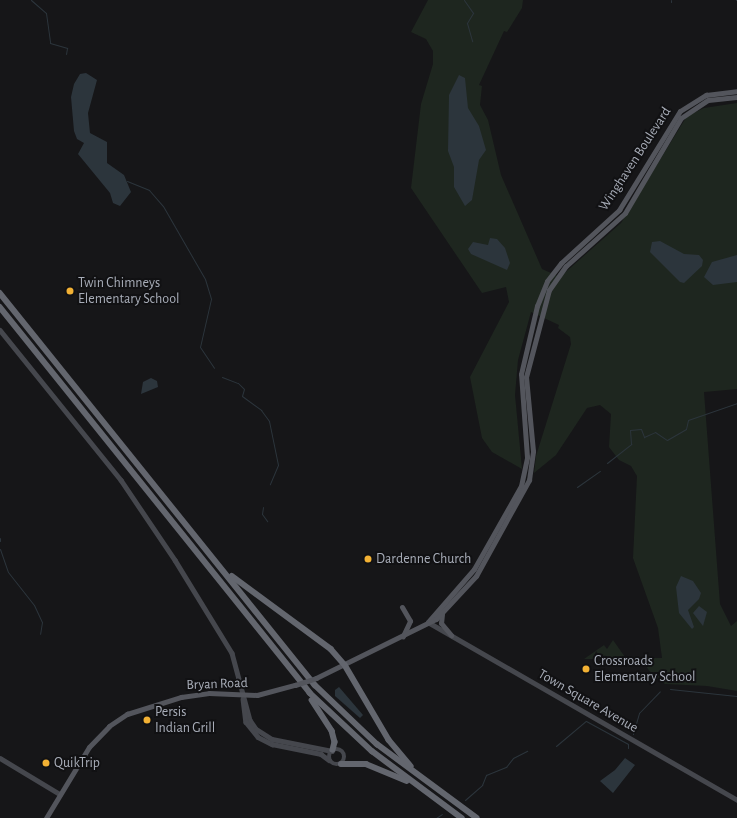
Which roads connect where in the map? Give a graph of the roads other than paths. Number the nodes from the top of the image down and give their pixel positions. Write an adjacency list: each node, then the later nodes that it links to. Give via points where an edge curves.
1 (737, 91): 9 (main road, Winghaven Boulevard, via 706,94 680,111 619,210 561,262 547,281 537,306 521,374 527,457 521,486 474,569)
2 (737, 97): 8 (main road, Winghaven Boulevard, via 708,100 681,118 624,213 566,266 553,282 542,309 526,377 533,451 529,480 480,571)
3 (0, 293): 6 (highway)
4 (0, 307): 13 (highway)
5 (0, 330): 14 (main road, via 121,480 172,555 232,653)
6 (214, 560): 12 (highway, via 243,587 326,644); 19 (highway, via 328,700 369,737)
7 (402, 607): 11 (main road, via 410,621)
8 (442, 614): 9 (main road, Winghaven Boulevard); 10 (main road, via 441,623)
9 (428, 622): 10 (main road, Town Square Avenue); 11 (main road, Bryan Road)
10 (450, 635): 22 (main road, Town Square Avenue)
11 (402, 637): 12 (main road, Bryan Road)
12 (345, 665): 14 (main road, Bryan Road, bridge, via 316,678 269,693); 19 (highway, via 394,746)
13 (291, 671): 15 (highway, via 330,725 335,738); 20 (highway, via 349,732)
14 (243, 695): 15 (main road, via 252,723 264,736 298,746); 17 (main road, via 246,722 258,738 272,744 321,754); 21 (main road, Bryan Road, via 193,694 156,702 127,714 91,744)
15 (332, 750): 17 (main road); 18 (main road, via 344,753)
16 (0, 758): 21 (main road)
17 (329, 760): 18 (main road, via 334,764)
18 (341, 764): 20 (highway, via 373,766)
19 (422, 778): 25 (highway)
20 (424, 790): 24 (highway)
21 (60, 794): 23 (main road, Bryan Road)
22 (737, 800)
23 (46, 818)
24 (462, 818)
25 (477, 818)

